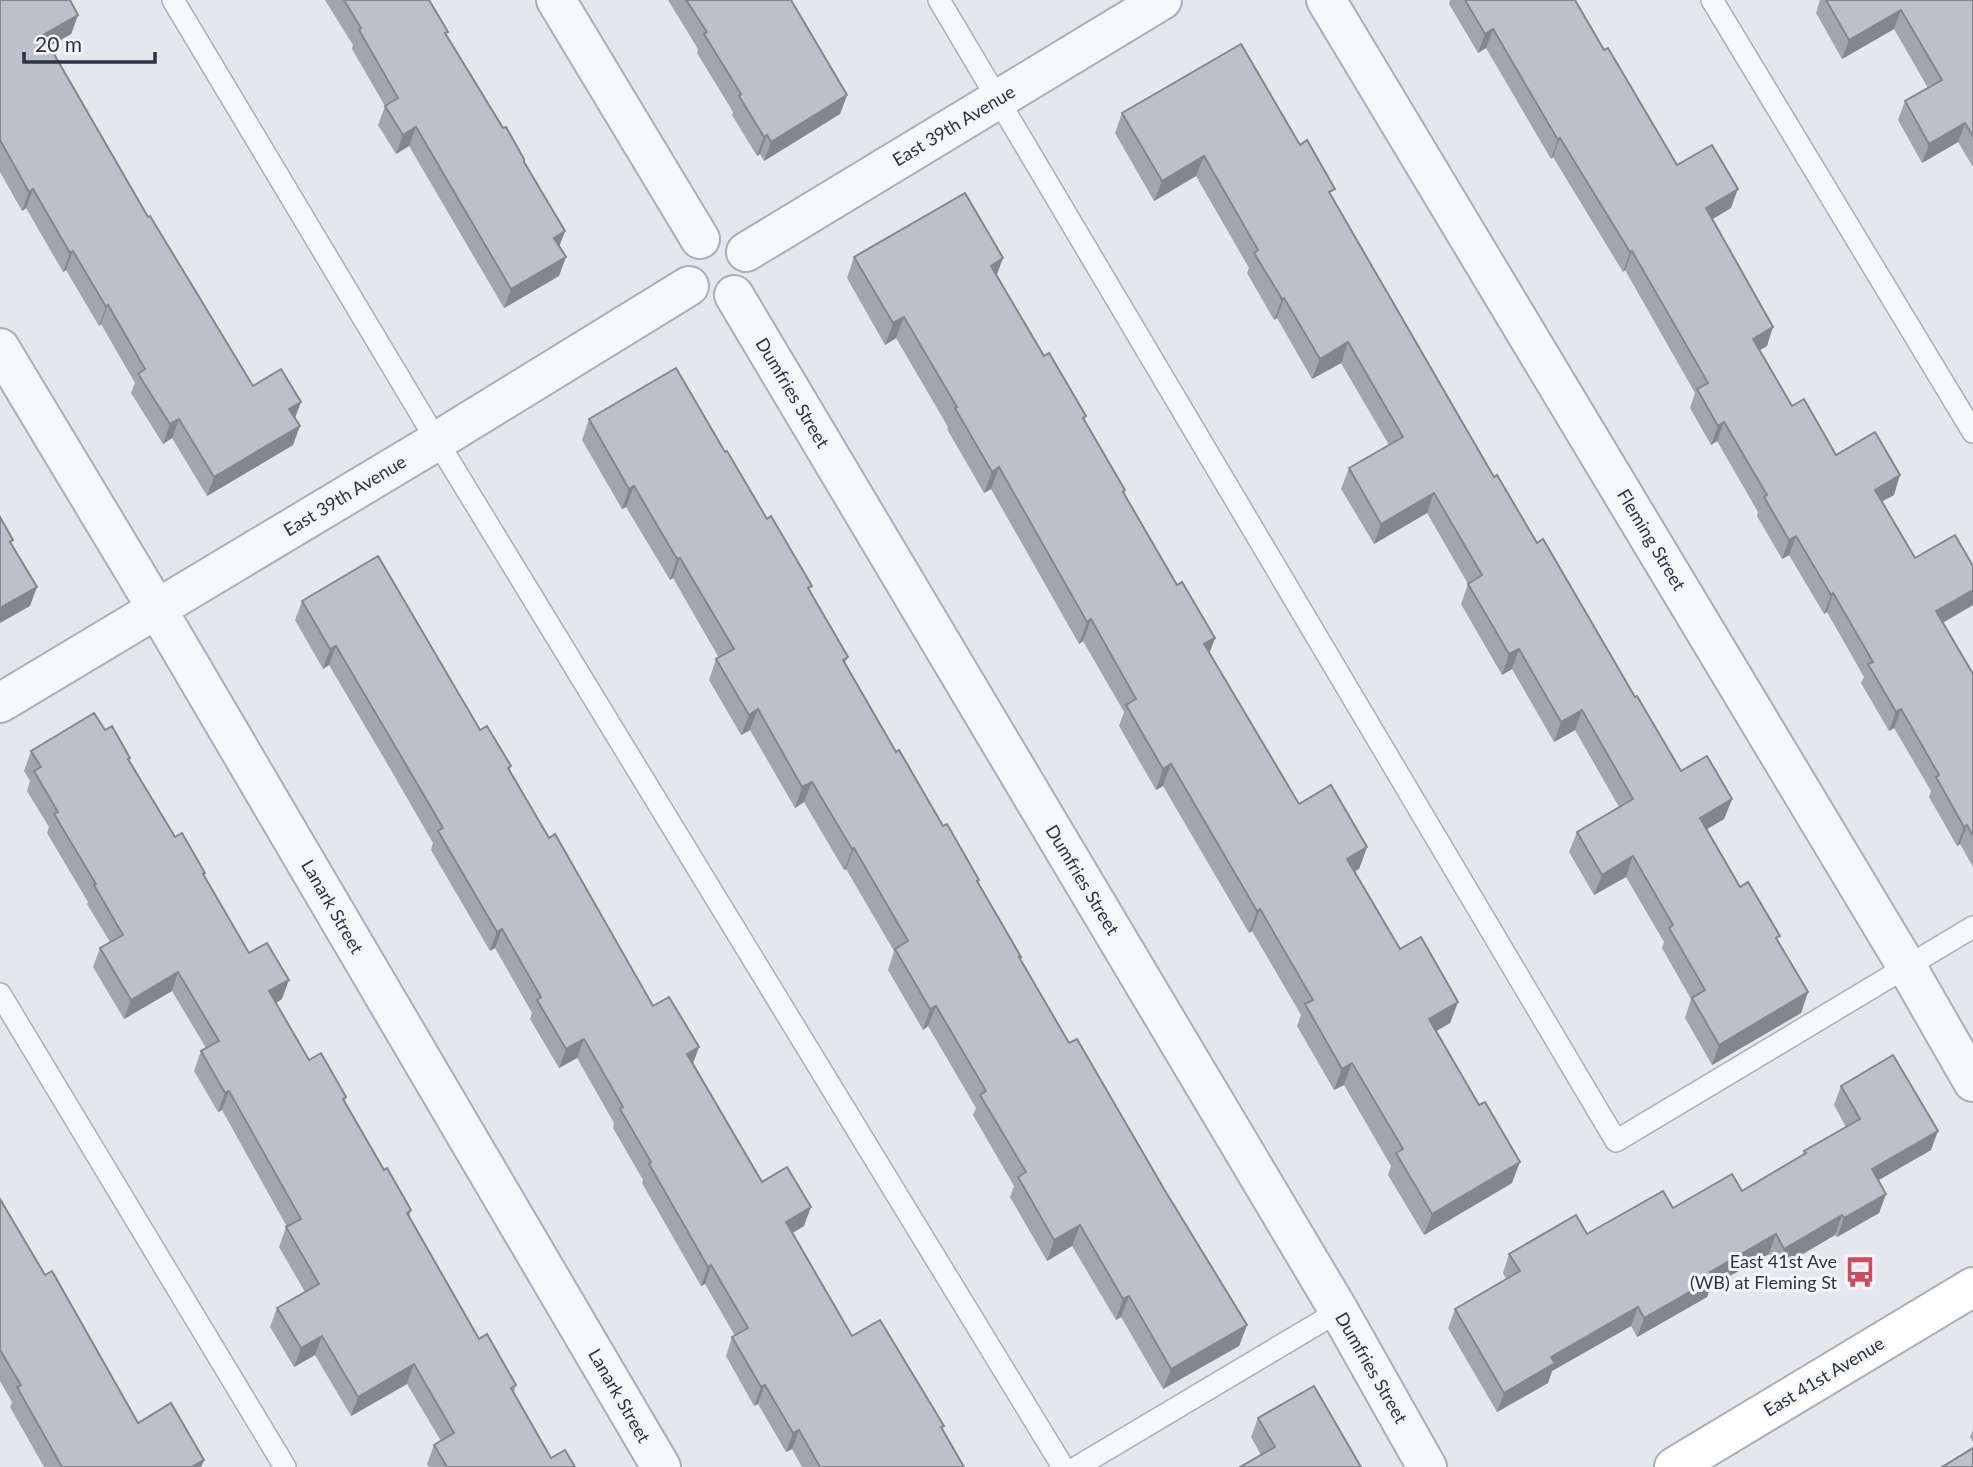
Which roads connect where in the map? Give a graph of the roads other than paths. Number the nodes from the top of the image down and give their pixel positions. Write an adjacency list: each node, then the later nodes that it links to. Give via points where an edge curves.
1 (173, 0): 14 (lane)
2 (556, 0): 8 (street)
3 (939, 0): 7 (lane)
4 (1162, 0): 7 (street, East 39th Avenue)
5 (1326, 0): 18 (street, Fleming Street)
6 (1712, 0): 13 (lane)
7 (999, 99): 9 (street, East 39th Avenue); 18 (lane, via 1616,1141)
8 (700, 239): 9 (street, via 721,234 740,243); 10 (street, via 683,266)
9 (746, 252): 11 (street, via 749,271)
10 (689, 286): 11 (street, via 705,299); 14 (street, East 39th Avenue)
11 (734, 295): 22 (street, Dumfries Street)
12 (0, 348): 15 (street, Lanark Street)
13 (1973, 432)
14 (438, 441): 15 (street, East 39th Avenue); 25 (lane)
15 (157, 609): 16 (street, East 39th Avenue); 24 (street, Lanark Street)
16 (0, 703)
17 (1973, 927): 18 (lane)
18 (1907, 967): 20 (street, Fleming Street)
19 (0, 995): 23 (lane)
20 (1973, 1082)
21 (1973, 1287): 28 (main road, East 41st Avenue)
22 (1339, 1311): 26 (lane); 27 (street, Dumfries Street)
23 (285, 1467)
24 (661, 1467)
25 (1063, 1467)
26 (1077, 1467)
27 (1427, 1467)
28 (1674, 1467)

